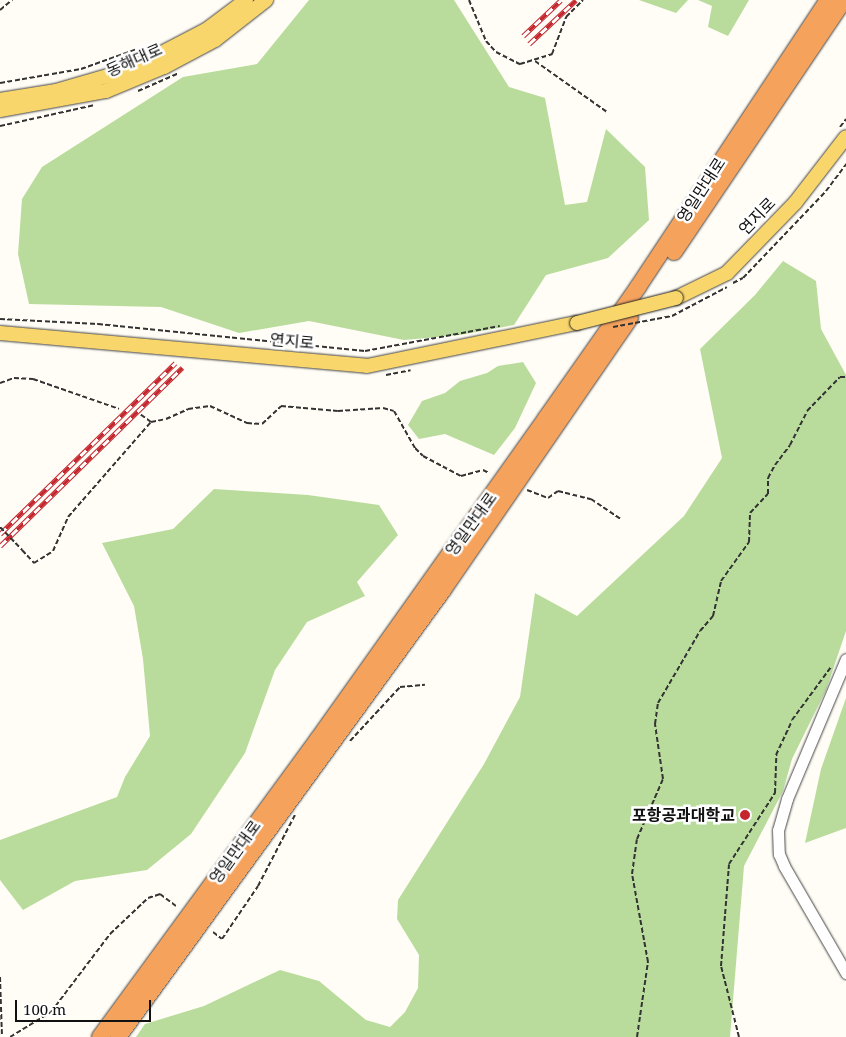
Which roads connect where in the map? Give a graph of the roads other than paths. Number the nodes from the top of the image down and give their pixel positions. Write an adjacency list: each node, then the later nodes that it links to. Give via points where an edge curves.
1 (246, 0): 7 (main road, via 206,30 131,69 56,91)
2 (266, 0): 8 (main road, 동해대로, via 216,40 106,92)
3 (828, 0): 10 (highway, 영일만대로)
4 (844, 0): 10 (highway, 영일만대로)
5 (767, 70): 10 (highway)
6 (805, 76): 10 (highway)
7 (0, 100)
8 (0, 110)
9 (840, 135): 11 (main road, 연지로, bridge, via 795,203 727,273 676,298 577,324 367,366)
10 (722, 169): 14 (highway, 영일만대로, via 476,517); 15 (highway, 영일만대로, via 442,590)
11 (0, 333)
12 (846, 659): 13 (lane, via 787,799 778,830 779,854 784,866)
13 (846, 973)
14 (100, 1037)
15 (118, 1037)

